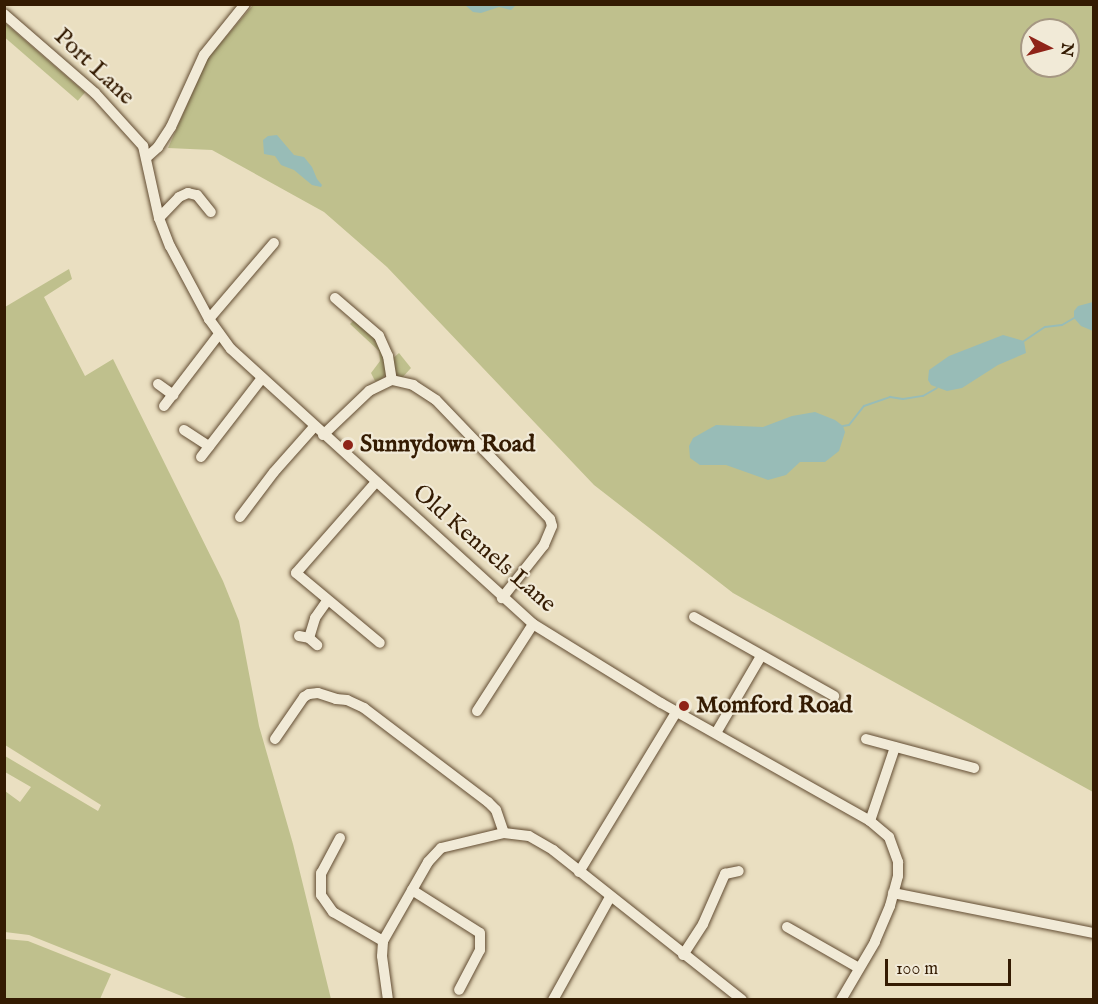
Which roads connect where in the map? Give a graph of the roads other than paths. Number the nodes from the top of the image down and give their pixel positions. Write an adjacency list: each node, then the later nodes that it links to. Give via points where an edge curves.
1 (245, 4): 3 (street, via 204,55 171,127)
2 (4, 14): 3 (street, Port Lane, via 95,93 143,146)
3 (147, 157): 5 (street, Old Kennels Lane)
4 (211, 212): 5 (street, via 197,195 188,193)
5 (159, 218): 8 (street, Old Kennels Lane, via 177,262)
6 (274, 243): 8 (street)
7 (334, 297): 11 (street, via 379,336)
8 (208, 319): 9 (street, Old Kennels Lane)
9 (219, 334): 10 (street, Old Kennels Lane); 13 (street)
10 (262, 378): 16 (street, Old Kennels Lane); 17 (street)
11 (392, 380): 16 (street, via 369,391); 21 (street, via 413,385 436,400 550,519 552,526 544,546)
12 (158, 384): 13 (street)
13 (173, 395): 14 (street)
14 (164, 406)
15 (184, 430): 17 (street)
16 (318, 431): 19 (street, Old Kennels Lane); 20 (street, via 274,472)
17 (209, 446): 18 (street)
18 (201, 457)
19 (376, 482): 21 (street, Old Kennels Lane); 22 (street, via 296,573)
20 (240, 516)
21 (502, 598): 24 (street, Old Kennels Lane)
22 (327, 600): 25 (street, via 315,618); 26 (street)
23 (694, 617): 27 (street)
24 (533, 624): 29 (street); 30 (street, Old Kennels Lane)
25 (308, 640)
26 (380, 643)
27 (761, 656): 28 (street); 31 (street)
28 (834, 696)
29 (477, 711)
30 (677, 711): 31 (street, Old Kennels Lane); 41 (street)
31 (716, 733): 36 (street, Old Kennels Lane)
32 (275, 739): 37 (street, via 309,694 347,700 364,708 488,802 496,810)
33 (866, 739): 34 (street)
34 (895, 747): 35 (street); 36 (street)
35 (974, 768)
36 (870, 821): 44 (street, Old Kennels Lane, via 889,837 897,853 898,876)
37 (504, 833): 41 (street, via 518,833 539,841); 43 (street, via 441,848)
38 (340, 838): 48 (street, via 321,873 321,895 333,912)
39 (719, 862): 42 (street)
40 (739, 871): 42 (street)
41 (579, 872): 45 (street)
42 (725, 874): 49 (street, via 703,924)
43 (412, 890): 48 (street); 51 (street, via 480,933 480,950)
44 (893, 893): 47 (street); 50 (street, Old Kennels Lane, via 885,921)
45 (610, 897): 49 (street); 53 (street)
46 (787, 927): 50 (street)
47 (1094, 933)
48 (383, 941): 52 (street)
49 (683, 955): 54 (street)
50 (859, 968): 55 (street, Old Kennels Lane)
51 (459, 990)
52 (388, 999)
53 (553, 999)
54 (742, 999)
55 (841, 999)

